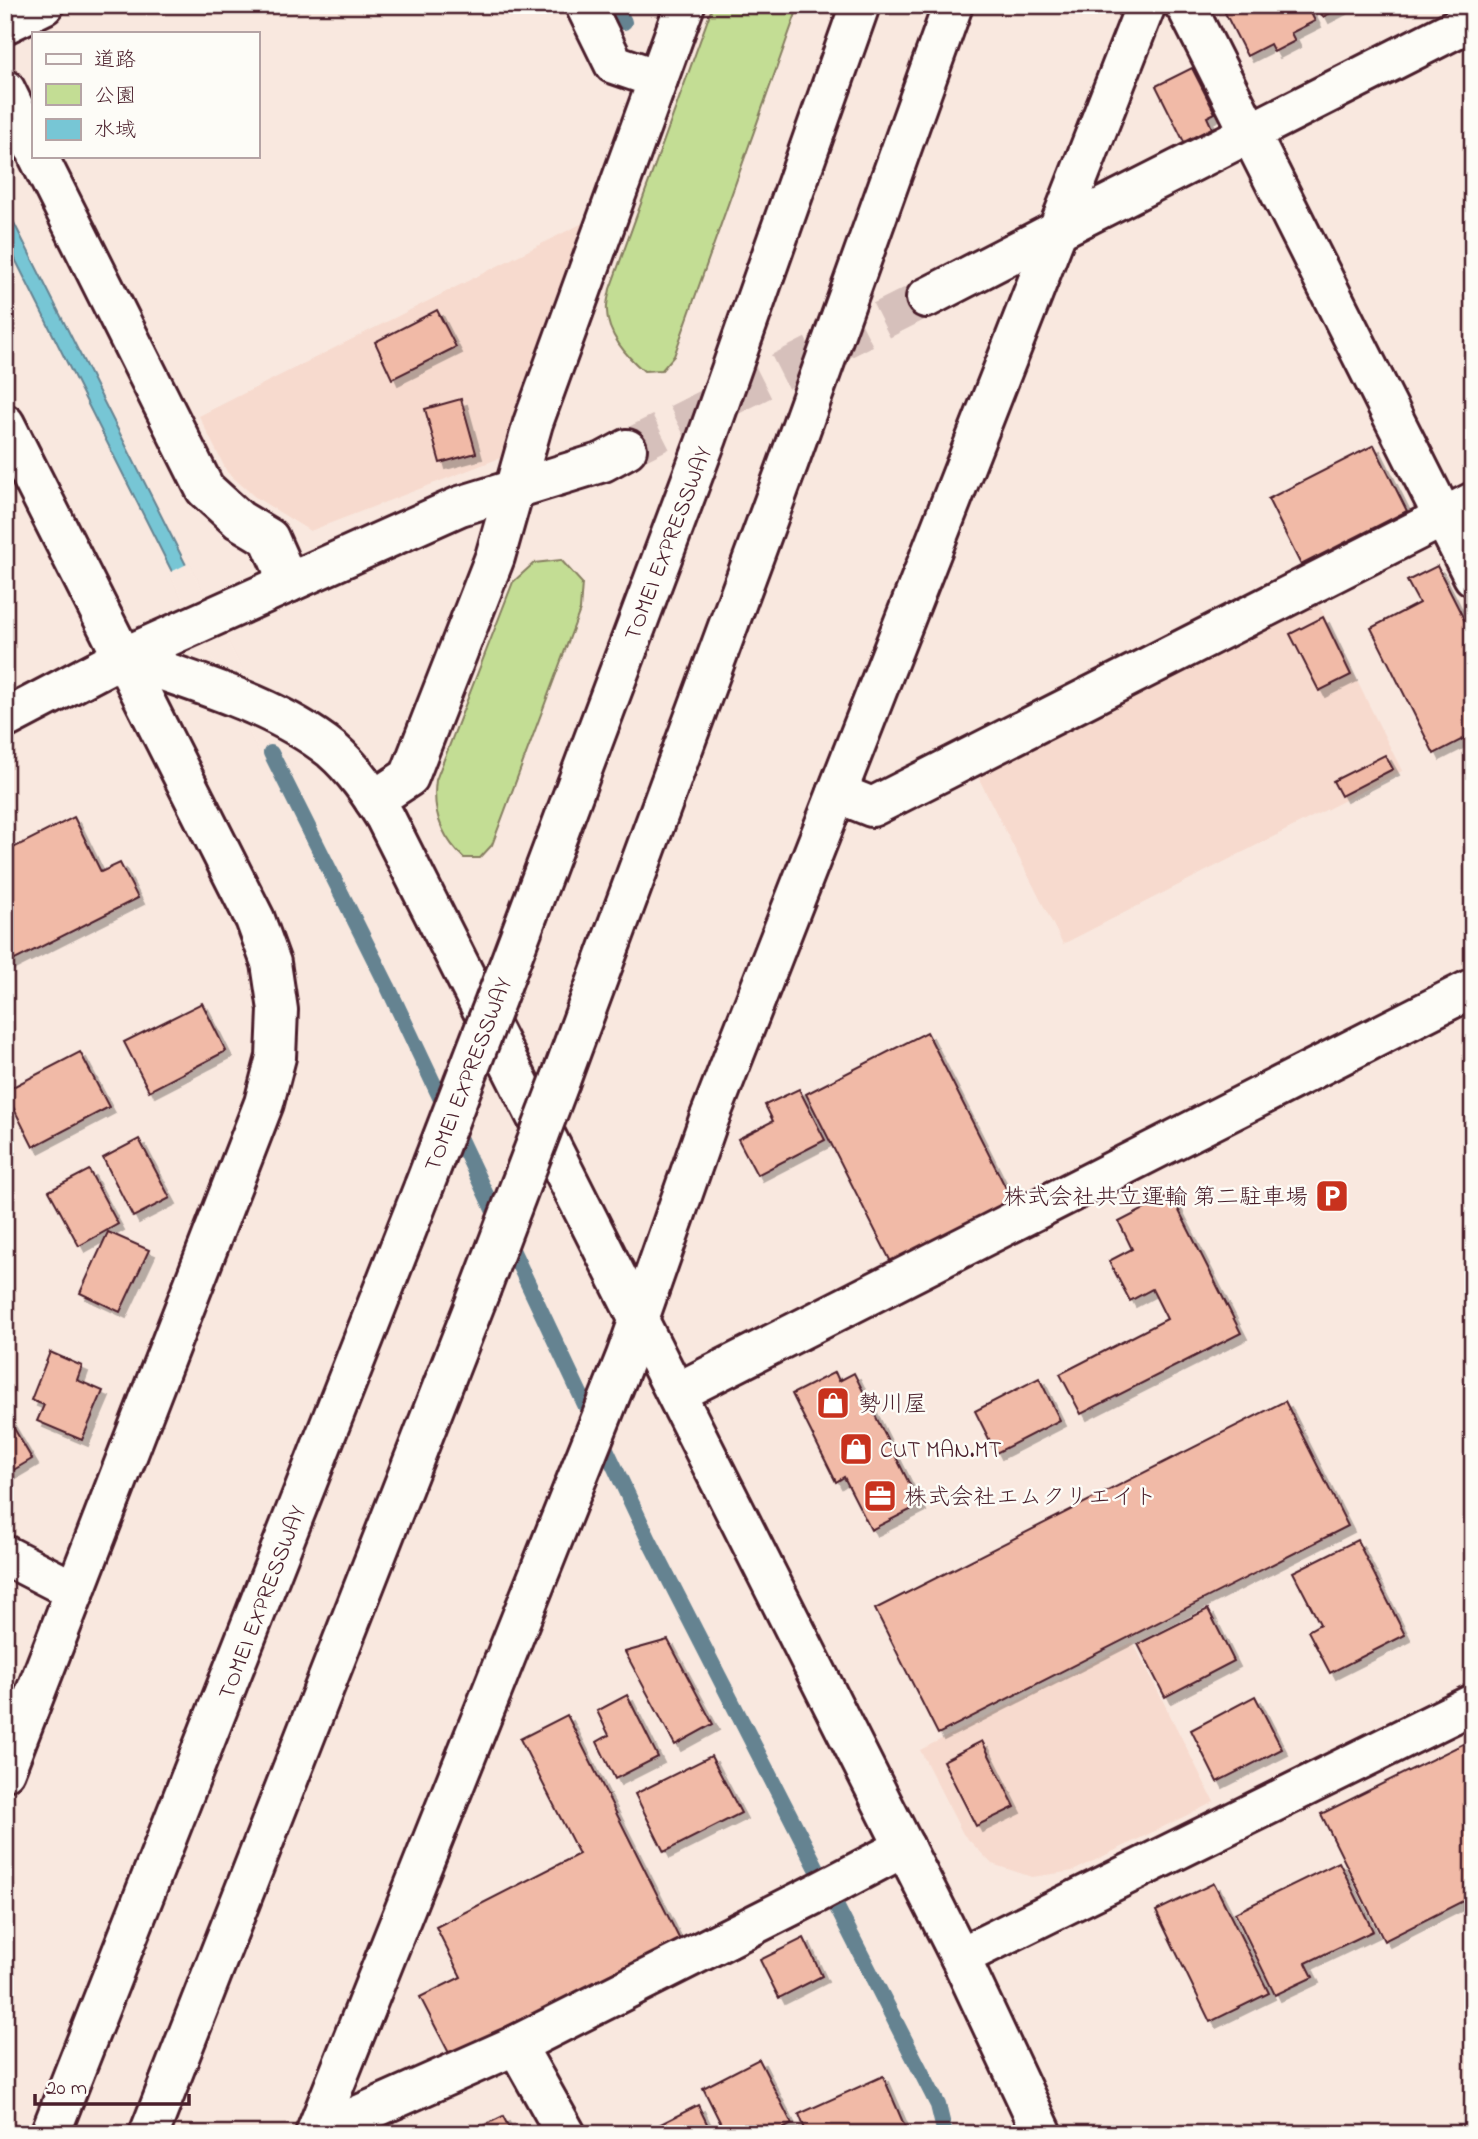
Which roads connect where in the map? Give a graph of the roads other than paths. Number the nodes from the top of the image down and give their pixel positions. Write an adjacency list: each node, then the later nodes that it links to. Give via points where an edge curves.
1 (44, 5): 9 (main road)
2 (585, 5): 10 (main road, via 614,64)
3 (685, 5): 10 (main road)
4 (860, 5): 37 (main road, TOMEI EXPRESSWAY, bridge, via 707,438 506,973)
5 (953, 5): 38 (main road, bridge, via 560,1081)
6 (1146, 5): 15 (main road)
7 (1184, 5): 12 (main road)
8 (1473, 20): 12 (main road)
9 (5, 24)
10 (658, 79): 19 (main road, via 533,423)
11 (5, 89): 13 (main road)
12 (1250, 133): 15 (main road); 20 (main road)
13 (32, 144)
14 (39, 158): 22 (main road, via 205,489 239,520 268,538)
15 (1058, 230): 16 (main road); 25 (main road)
16 (926, 298)
17 (5, 424): 23 (main road)
18 (627, 449): 19 (main road)
19 (514, 490): 22 (main road, via 460,506); 26 (main road, via 495,557 410,777)
20 (1458, 509): 21 (main road); 25 (main road, via 872,807)
21 (1473, 576)
22 (289, 583): 23 (main road)
23 (123, 657): 24 (main road); 26 (main road, via 302,729 334,752); 31 (main road, via 255,919 271,963 278,1010 276,1057 264,1103)
24 (5, 719)
25 (837, 793): 28 (main road, via 709,1119)
26 (374, 800): 28 (main road)
27 (1473, 988): 29 (main road)
28 (639, 1320): 29 (main road); 39 (main road)
29 (676, 1393): 34 (main road)
30 (5, 1555): 31 (main road)
31 (75, 1591): 33 (main road)
32 (1473, 1704): 35 (main road)
33 (5, 1771)
34 (905, 1847): 35 (main road); 36 (main road)
35 (960, 1957): 41 (main road)
36 (516, 2045): 39 (main road); 40 (main road)
37 (50, 2134)
38 (149, 2134)
39 (316, 2134)
40 (566, 2134)
41 (1043, 2134)

